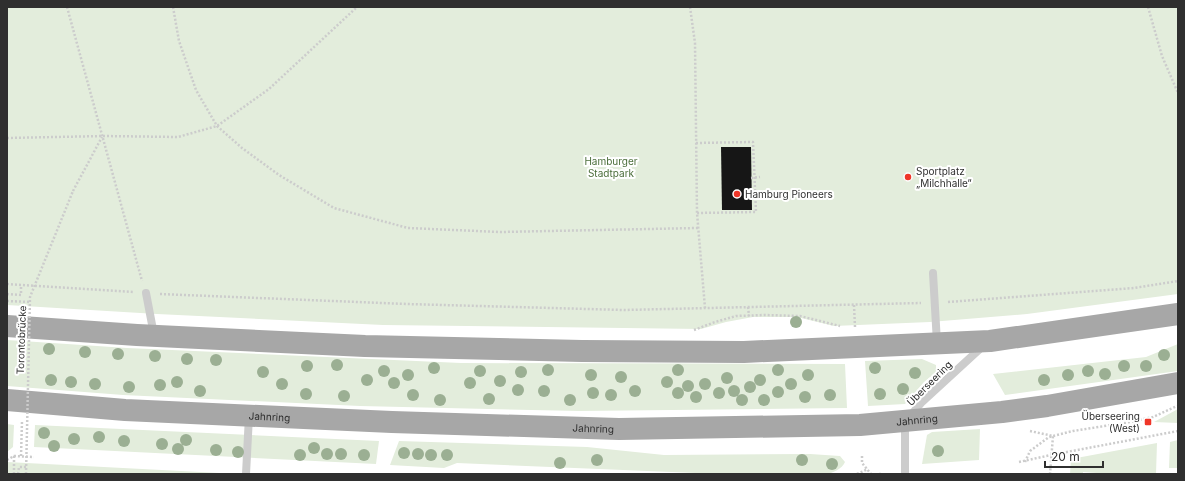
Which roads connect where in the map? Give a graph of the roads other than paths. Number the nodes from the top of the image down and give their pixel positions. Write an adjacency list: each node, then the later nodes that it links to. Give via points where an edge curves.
1 (933, 273): 7 (lane)
2 (146, 293): 5 (lane)
3 (1178, 314): 6 (main road)
4 (7, 326): 5 (main road)
5 (154, 336): 7 (main road, via 365,346 590,351 744,352)
6 (990, 341): 7 (main road); 11 (lane, Überseering, via 961,364)
7 (937, 344)
8 (1178, 383): 11 (main road, Jahnring, via 1025,409)
9 (7, 400): 10 (main road, Jahnring, via 125,410)
10 (249, 416): 11 (main road, Jahnring, via 619,429); 12 (lane)
11 (905, 422): 13 (lane)
12 (246, 474)
13 (905, 474)

